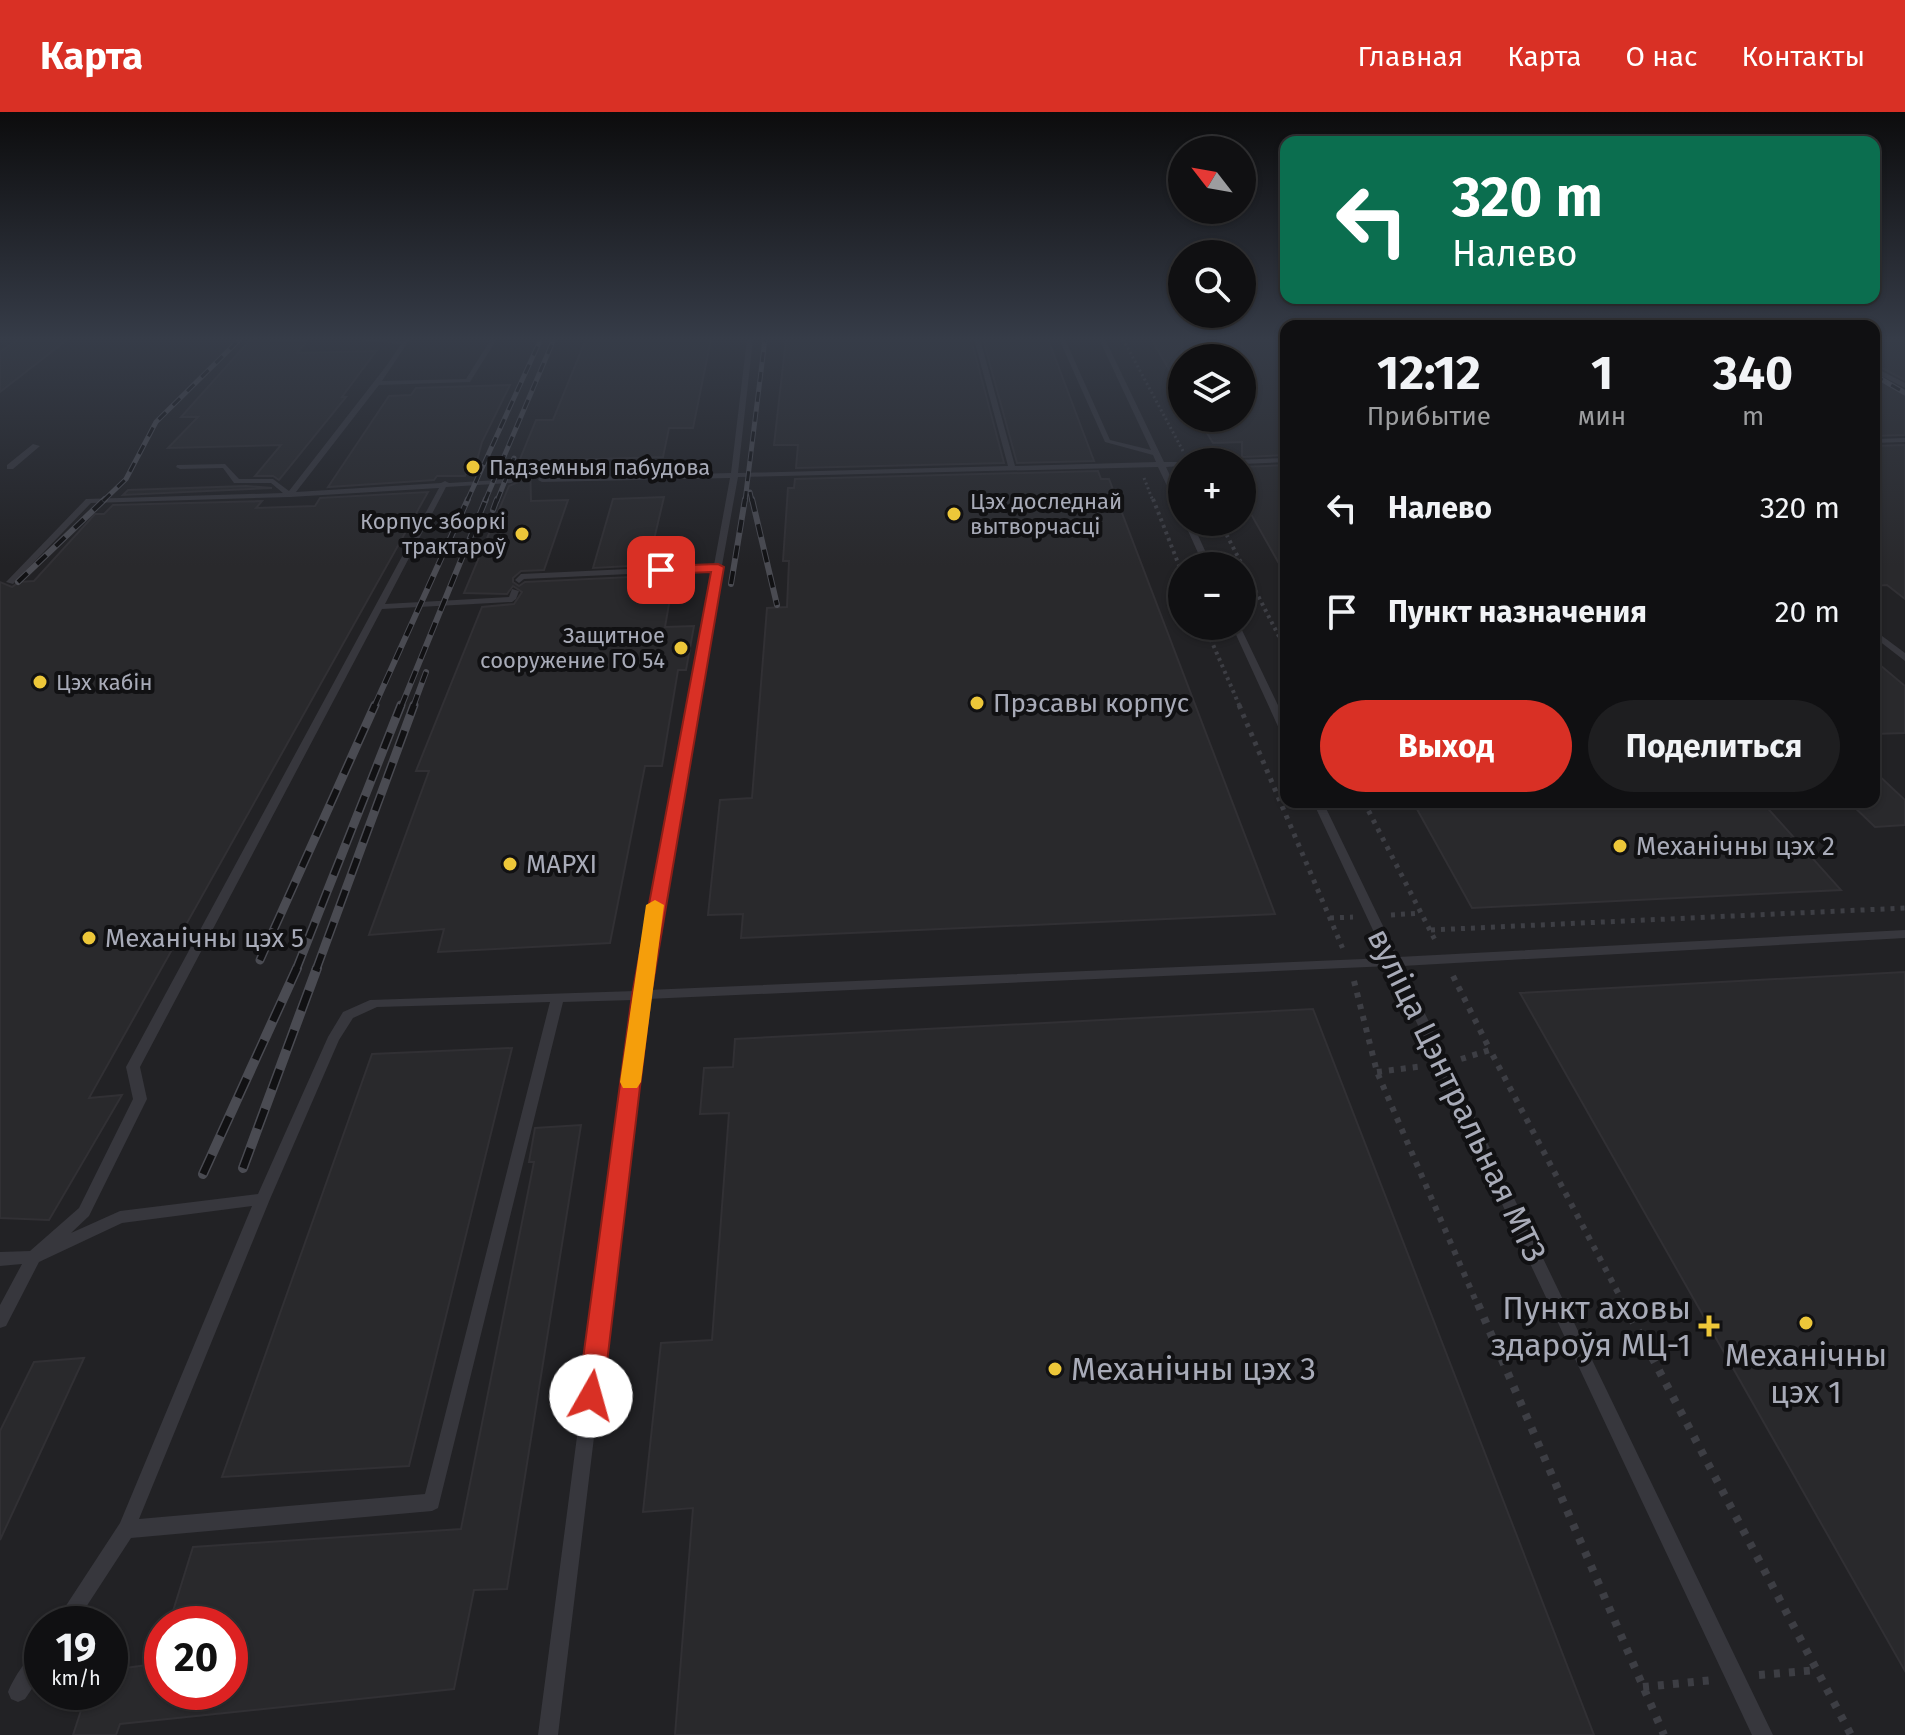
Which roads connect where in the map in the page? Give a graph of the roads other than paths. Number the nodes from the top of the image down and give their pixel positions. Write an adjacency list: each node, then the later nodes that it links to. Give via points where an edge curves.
1 (352, 415): 22 (lane)
2 (741, 415): 17 (lane)
3 (998, 415): 16 (lane)
4 (1095, 415): 9 (lane, via 1107,441)
5 (1138, 415): 9 (lane)
6 (1905, 440): 7 (lane)
7 (1880, 441)
8 (36, 446): 14 (lane)
9 (1157, 454): 12 (lane)
10 (1280, 460): 11 (lane)
11 (1256, 461)
12 (1162, 465): 13 (lane); 16 (lane); 18 (lane)
13 (1168, 465)
14 (10, 467)
15 (180, 467): 22 (lane, via 225,466 237,481 273,481)
16 (1012, 468): 17 (lane)
17 (734, 474): 19 (lane); 23 (lane)
18 (1168, 478)
19 (542, 480)
20 (511, 481): 21 (lane)
21 (445, 483): 22 (lane); 27 (lane)
22 (290, 495): 25 (lane, via 89,501)
23 (718, 567): 24 (lane); 35 (lane)
24 (519, 580)
25 (10, 582)
26 (515, 591): 27 (lane, via 512,599)
27 (379, 607): 38 (lane, via 133,1067 140,1099 84,1212)
28 (1880, 638): 30 (lane)
29 (1243, 640): 31 (lane)
30 (1905, 658)
31 (1280, 720)
32 (1321, 808): 34 (lane, вуліца Цэнтральная МТЗ)
33 (1905, 934): 34 (lane)
34 (1392, 962): 35 (lane); 46 (lane, вуліца Цэнтральная МТЗ)
35 (641, 995): 36 (lane); 45 (lane)
36 (558, 997): 37 (lane, via 375,1003 348,1015); 41 (lane, via 432,1502)
37 (263, 1199): 38 (lane, via 120,1217); 41 (lane)
38 (34, 1257): 39 (lane); 40 (lane)
39 (0, 1259)
40 (0, 1321)
41 (126, 1529): 42 (lane)
42 (76, 1606)
43 (24, 1683): 44 (lane)
44 (18, 1692)
45 (548, 1735)
46 (1763, 1735)

